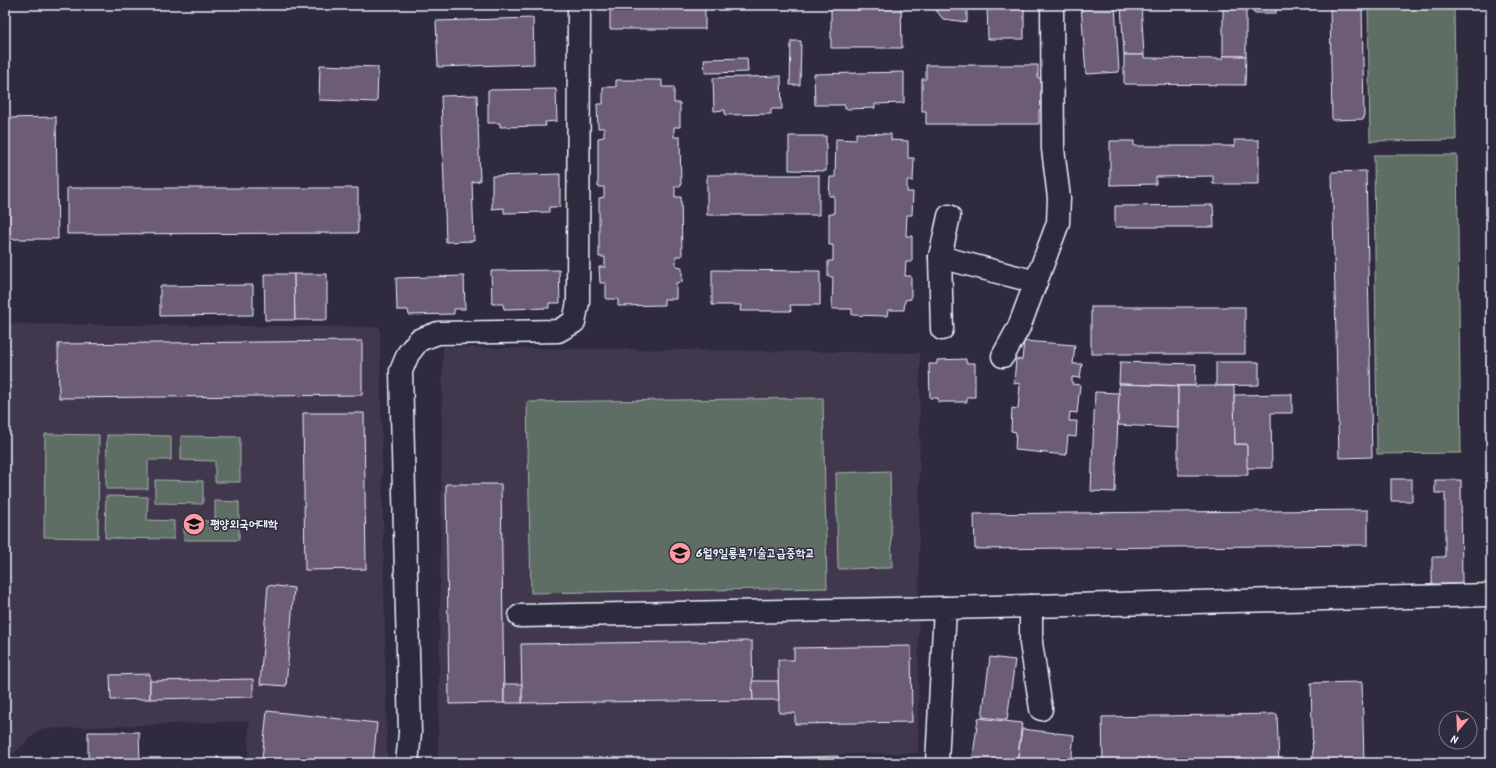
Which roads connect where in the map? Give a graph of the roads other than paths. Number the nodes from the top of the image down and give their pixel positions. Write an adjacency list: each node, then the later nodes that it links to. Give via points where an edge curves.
1 (579, 5): 13 (street, via 578,302 574,322 558,332 438,333 419,340 408,354 401,371 410,733)
2 (1052, 5): 5 (street, via 1053,150 1059,198 1058,223)
3 (949, 216): 4 (street)
4 (940, 257): 5 (street); 6 (street)
5 (1036, 282): 7 (street, via 1019,327)
6 (942, 329)
7 (1003, 356)
8 (1491, 595): 9 (street)
9 (1031, 606): 10 (street); 12 (street, via 1031,643)
10 (946, 608): 11 (street); 14 (street)
11 (520, 616)
12 (1041, 709)
13 (407, 763)
14 (937, 763)

